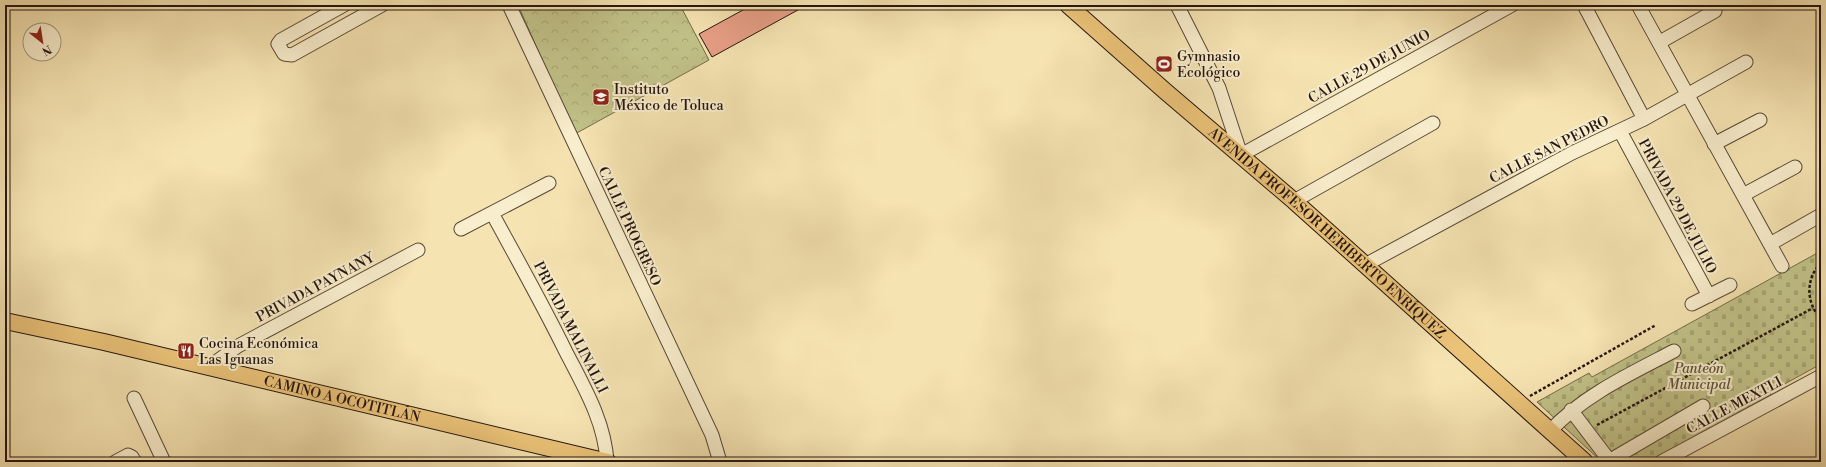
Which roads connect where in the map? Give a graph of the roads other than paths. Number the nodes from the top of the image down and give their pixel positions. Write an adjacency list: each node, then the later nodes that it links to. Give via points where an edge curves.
1 (344, 5): 2 (street, via 281,40 278,44 284,54 292,55)
2 (382, 5)
3 (509, 5): 46 (street, CALLE PROGRESO, via 712,435)
4 (1068, 5): 18 (main road, AVENIDA PROFESOR HERIBERTO ENRÍQUEZ)
5 (1177, 5): 18 (street, via 1219,88)
6 (1512, 5): 18 (street, CALLE 29 DE JUNIO)
7 (1584, 5): 13 (street)
8 (1638, 5): 10 (street)
9 (1715, 11): 10 (street)
10 (1660, 42): 12 (street)
11 (1746, 62): 12 (street, CALLE SAN PEDRO)
12 (1687, 95): 13 (street, CALLE SAN PEDRO); 17 (street)
13 (1644, 119): 16 (street, CALLE SAN PEDRO)
14 (1760, 120): 17 (street)
15 (1433, 123): 22 (street)
16 (1620, 131): 28 (street, CALLE SAN PEDRO, via 1572,153); 31 (street, PRIVADA 29 DE JULIO)
17 (1714, 144): 21 (street)
18 (1241, 155): 22 (main road, AVENIDA PROFESOR HERIBERTO ENRÍQUEZ)
19 (1796, 167): 21 (street)
20 (549, 183): 23 (street)
21 (1743, 195): 26 (street)
22 (1294, 201): 28 (main road, AVENIDA PROFESOR HERIBERTO ENRÍQUEZ)
23 (492, 212): 25 (street); 45 (street, PRIVADA MALINALLI, via 590,399 601,425)
24 (1821, 215): 26 (street)
25 (461, 229)
26 (1770, 244): 29 (street)
27 (418, 250): 35 (street, PRIVADA PAYNANY, via 238,346)
28 (1365, 265): 40 (main road, AVENIDA PROFESOR HERIBERTO ENRÍQUEZ)
29 (1782, 266)
30 (1730, 285): 31 (street, PRIVADA 29 DE JULIO)
31 (1708, 296): 32 (street, PRIVADA 29 DE JULIO)
32 (1692, 304)
33 (5, 321): 35 (main road, CAMINO A OCOTITLÁN)
34 (1674, 351): 39 (street)
35 (209, 367): 45 (main road, CAMINO A OCOTITLÁN)
36 (1821, 376): 48 (street, CALLE MEXTLI)
37 (134, 398): 44 (street)
38 (1703, 406): 41 (street)
39 (1571, 410): 40 (street); 41 (street)
40 (1550, 431): 47 (main road, AVENIDA PROFESOR HERIBERTO ENRÍQUEZ)
41 (1608, 461)
42 (114, 462): 43 (street, via 128,455)
43 (135, 462)
44 (164, 462)
45 (607, 462)
46 (720, 462)
47 (1585, 462)
48 (1661, 462)

